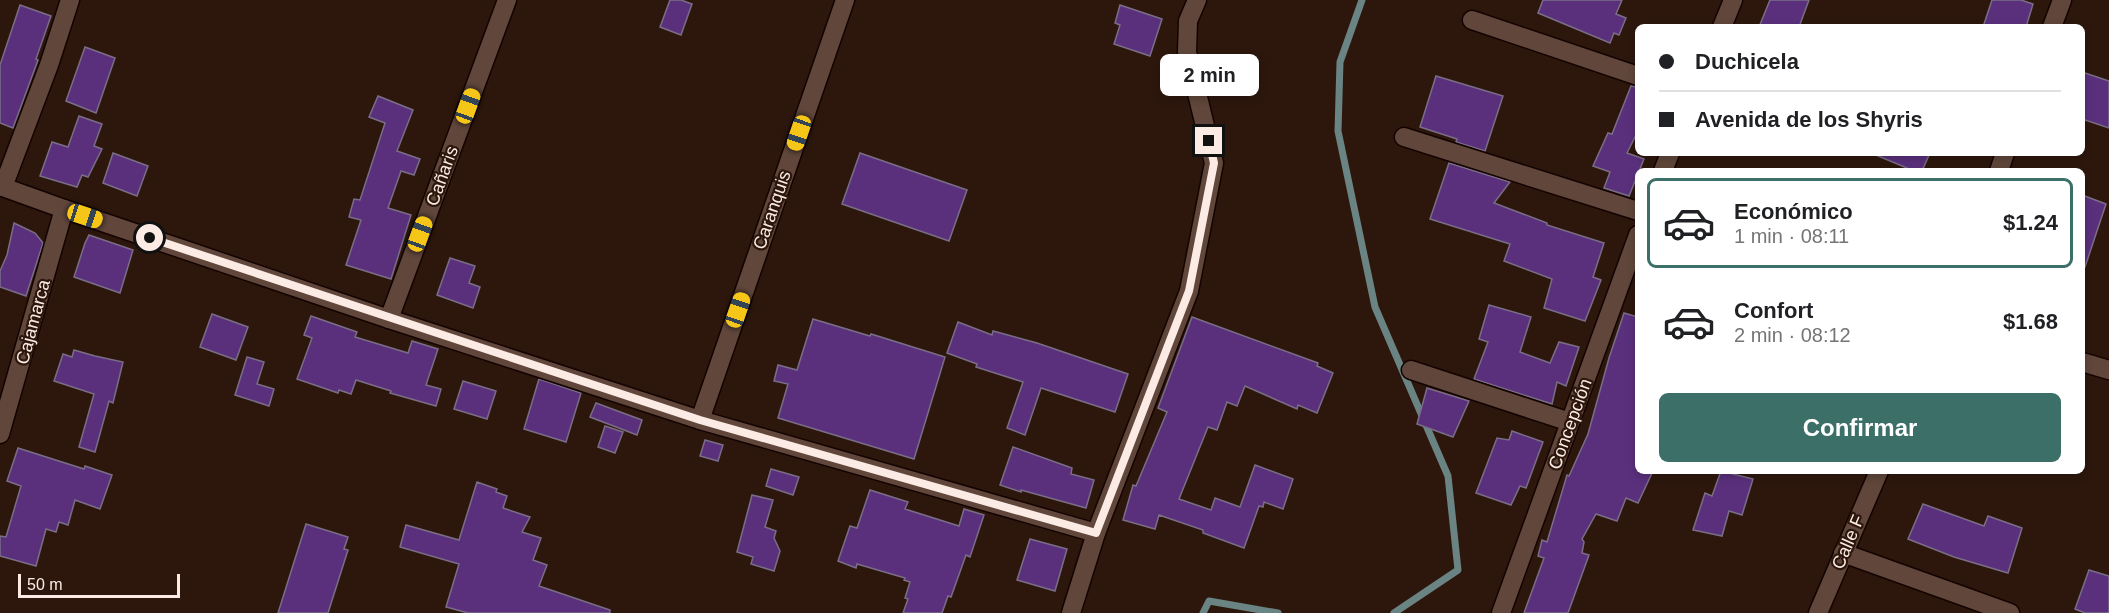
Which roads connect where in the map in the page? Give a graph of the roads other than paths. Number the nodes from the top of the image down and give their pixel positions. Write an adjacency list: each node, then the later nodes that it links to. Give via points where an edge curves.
1 (70, 0): 12 (street)
2 (507, 0): 16 (street, Cañaris)
3 (845, 0): 21 (street, Caranquis)
4 (1197, 0): 25 (street, via 1188,21 1187,52 1214,163 1189,291)
5 (1733, 0): 8 (street)
6 (2062, 0): 9 (street)
7 (1472, 20): 10 (street)
8 (1723, 24)
9 (2053, 24)
10 (1635, 75)
11 (1404, 137): 14 (street)
12 (2, 186): 13 (street)
13 (64, 209): 16 (street); 20 (street, Cajamarca)
14 (1635, 210)
15 (1635, 243): 22 (street, Concepción)
16 (389, 319): 21 (street)
17 (2085, 363): 19 (street)
18 (1412, 370): 22 (street)
19 (2109, 370)
20 (6, 398): 23 (street, Cajamarca)
21 (700, 420): 25 (street)
22 (1570, 422): 28 (street, Concepción)
23 (0, 434)
24 (1878, 474): 26 (street, Calle F)
25 (1096, 533): 27 (street)
26 (1843, 553): 29 (street, Calle F); 30 (street)
27 (1071, 613)
28 (1501, 613)
29 (1818, 613)
30 (2010, 613)

